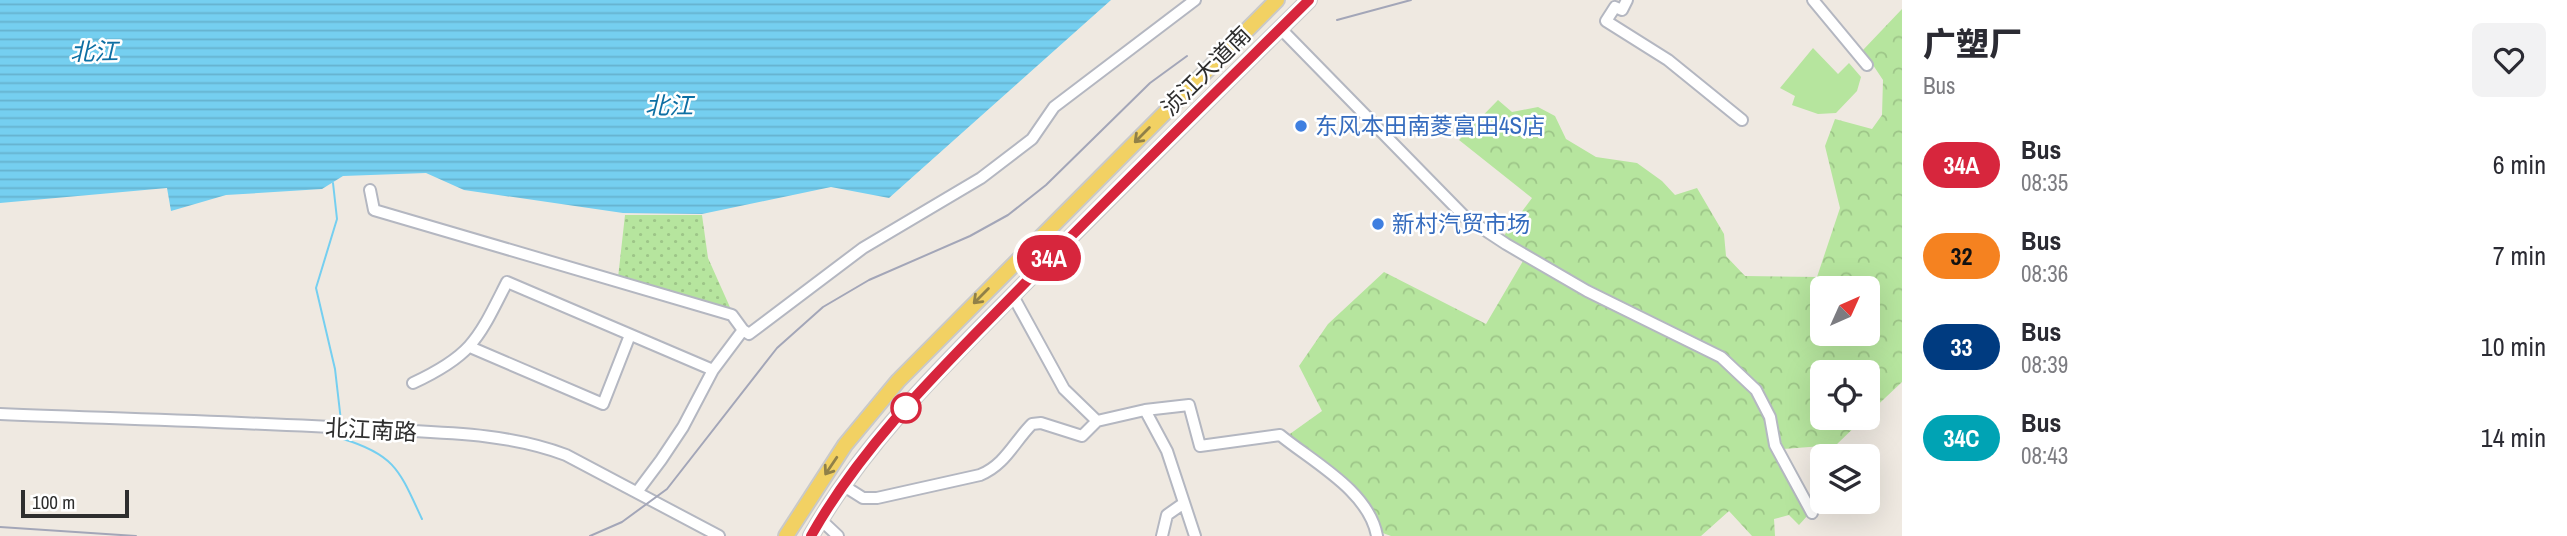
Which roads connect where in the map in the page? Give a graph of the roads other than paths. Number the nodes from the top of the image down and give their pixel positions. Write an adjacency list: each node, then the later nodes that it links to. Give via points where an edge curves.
1 (1195, 0): 12 (street, via 1054,107 1032,139 981,178 863,248 749,334)
2 (1277, 0): 6 (main road, 浈江大道南)
3 (1309, 0): 7 (main road, 浈江大道南)
4 (1627, 0): 9 (street, via 1622,10 1615,7 1606,21 1668,60)
5 (1813, 0): 8 (street)
6 (1264, 13): 7 (main road, 浈江大道南); 26 (main road, 浈江大道南, one-way to 26, via 898,381 851,438)
7 (1280, 29): 11 (main road, 浈江大道南); 23 (street, via 1465,217 1587,291 1721,357 1756,390 1770,417 1775,445)
8 (1867, 65)
9 (1742, 120)
10 (370, 190): 12 (street, via 374,210 732,316)
11 (1013, 296): 19 (street, via 1064,389); 20 (main road, 浈江大道南, via 895,419)
12 (743, 330): 15 (street)
13 (630, 335): 14 (street, via 507,282); 14 (street, via 603,404); 15 (street)
14 (470, 347): 16 (street, via 440,371)
15 (713, 370): 21 (street, via 683,427)
16 (413, 383)
17 (1145, 410): 19 (street); 22 (street, via 1167,451); 31 (street, via 1189,405 1200,446 1280,435 1354,494 1373,520)
18 (0, 414): 21 (street, 北江南路, via 491,437 566,455)
19 (1097, 421): 20 (street, via 1082,436 1032,424 1007,457 980,475 877,498 863,498)
20 (844, 486): 24 (main road, 浈江大道南)
21 (637, 492): 25 (street, 北江南路)
22 (1184, 503): 29 (street, via 1167,515); 30 (street)
23 (1810, 509)
24 (821, 520): 27 (main road, 浈江大道南); 28 (street)
25 (719, 536)
26 (786, 536)
27 (811, 536)
28 (838, 536)
29 (1162, 536)
30 (1195, 536)
31 (1377, 536)

